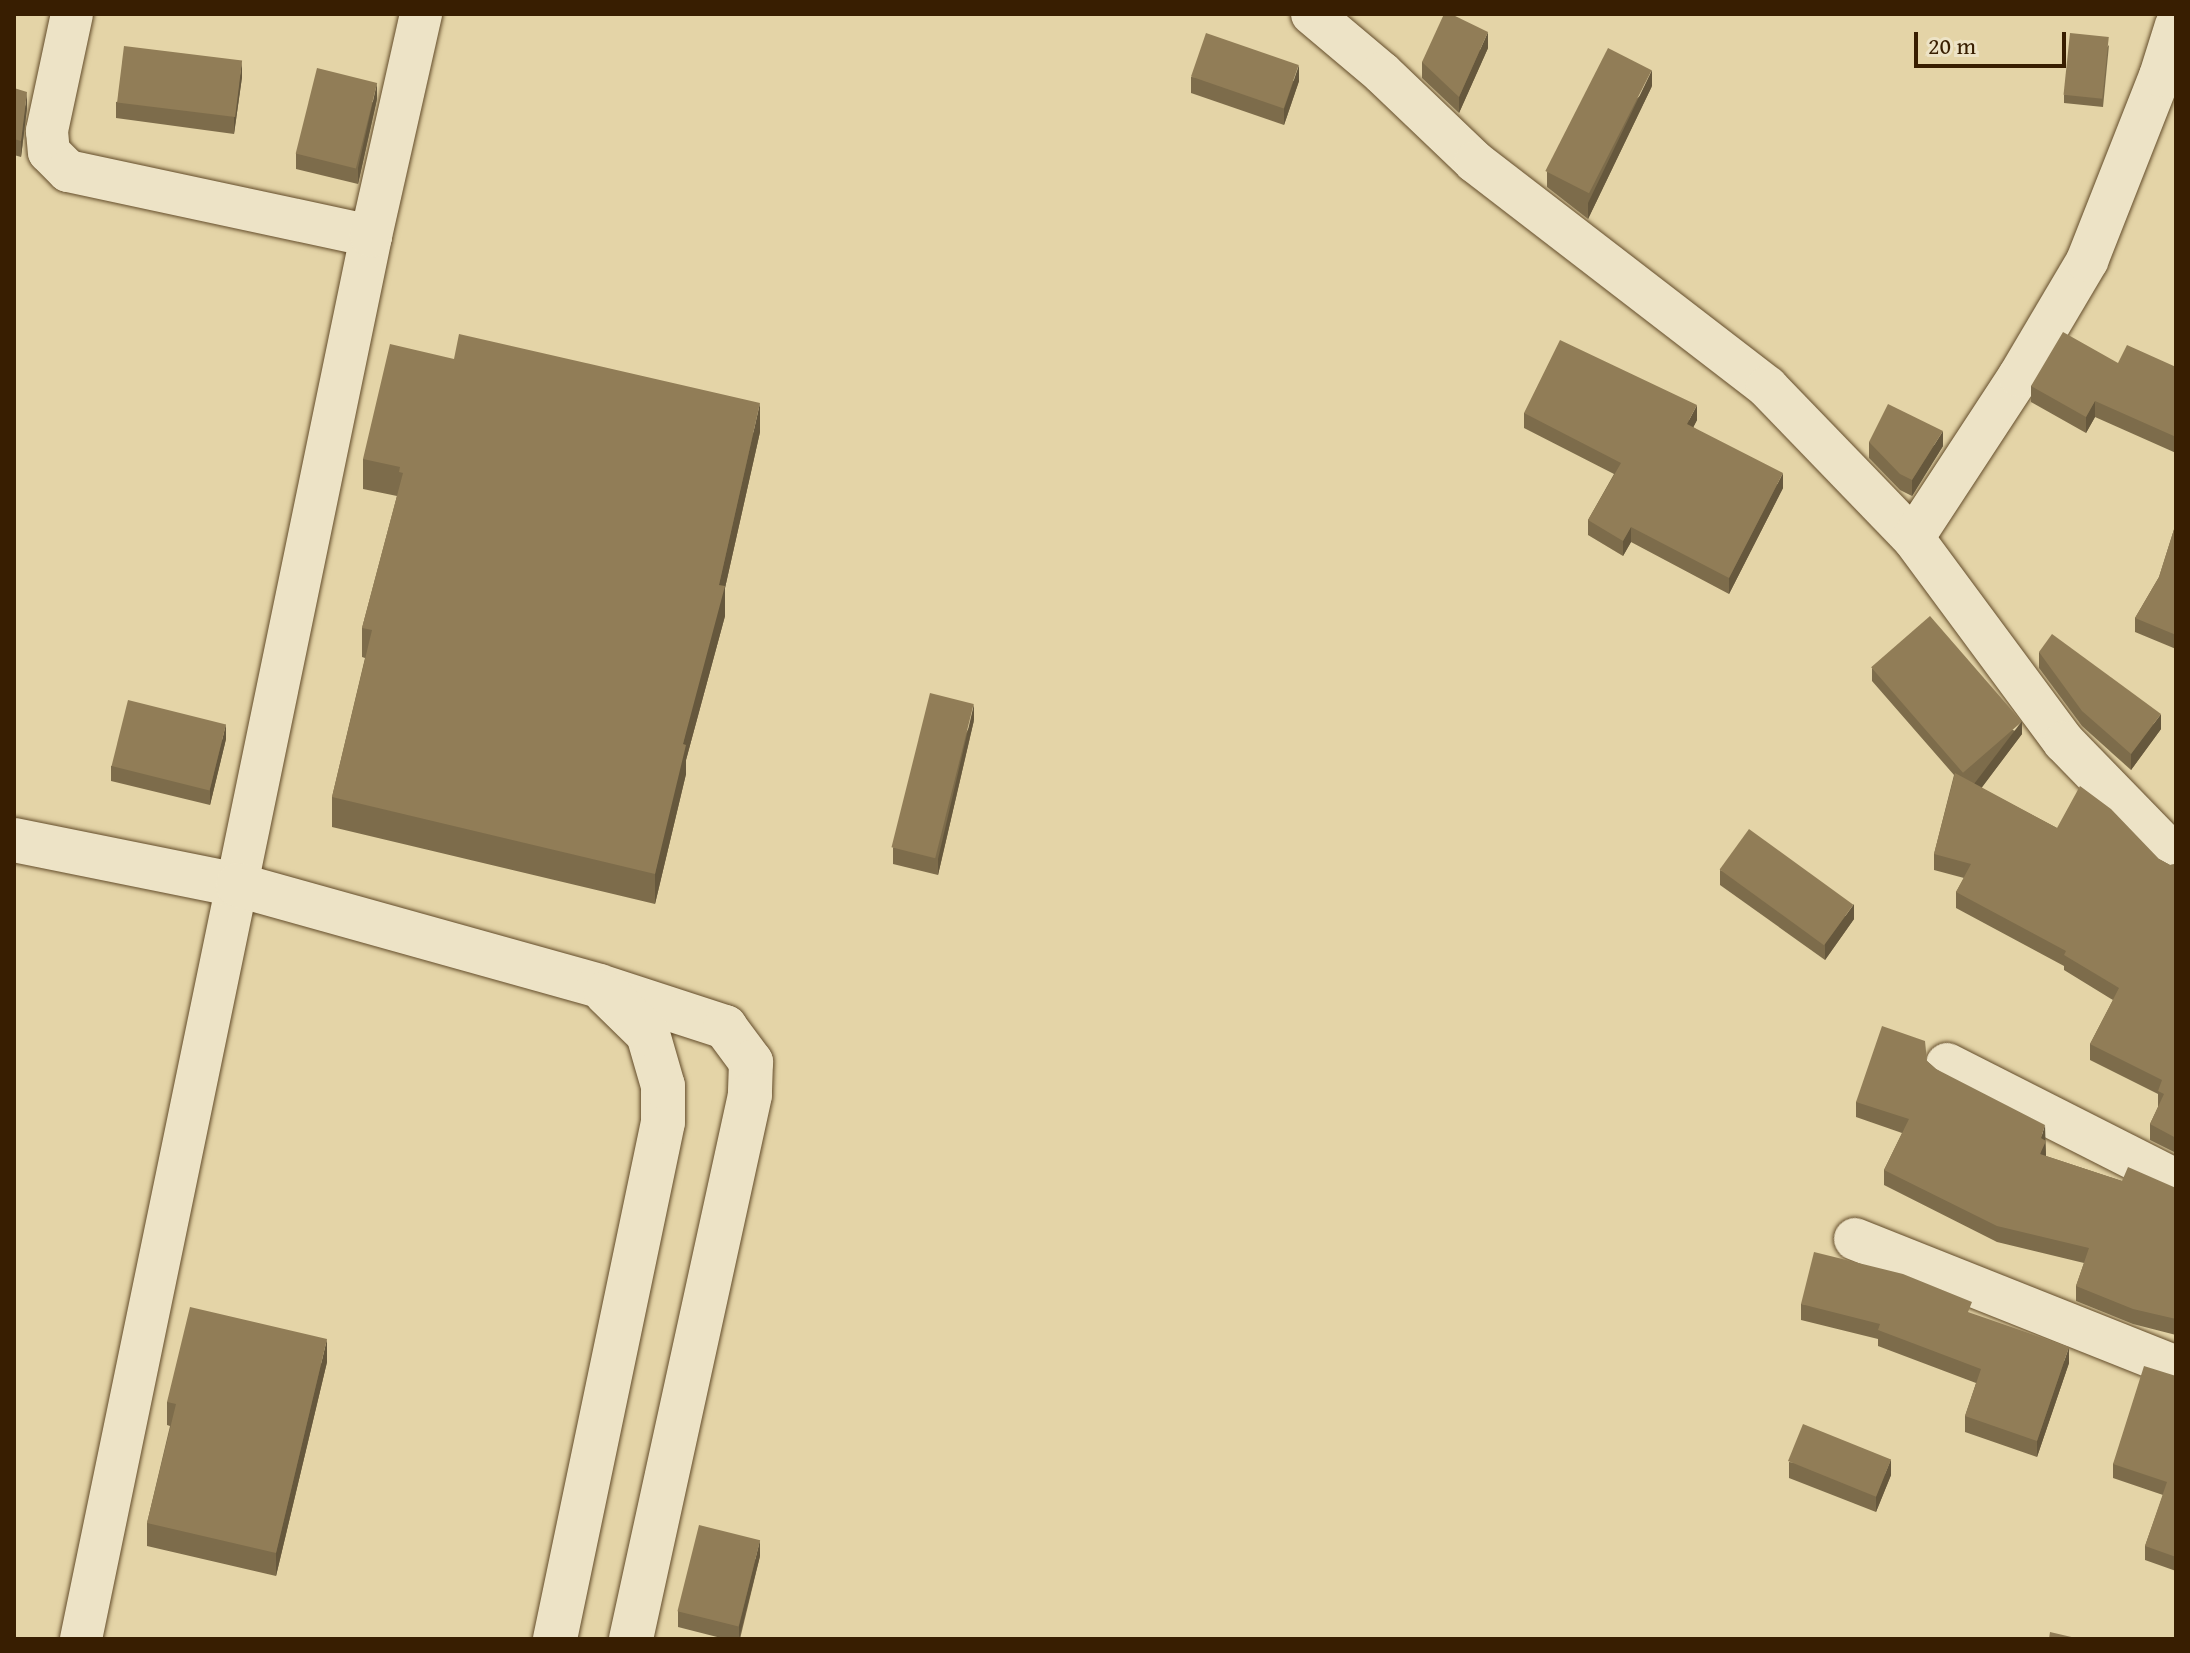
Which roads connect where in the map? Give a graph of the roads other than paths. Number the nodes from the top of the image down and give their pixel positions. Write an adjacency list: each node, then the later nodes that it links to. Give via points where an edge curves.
1 (72, 14): 5 (street, via 47,131 49,152 68,171)
2 (421, 14): 5 (street)
3 (1312, 14): 6 (street, via 1475,162 1767,387)
4 (2176, 25): 6 (street, via 2087,261)
5 (371, 236): 9 (street)
6 (1913, 538): 8 (street, via 2064,742)
7 (14, 840): 9 (street)
8 (2176, 857)
9 (238, 885): 10 (street); 15 (street)
10 (599, 986): 16 (street, via 648,1034 663,1086 663,1122); 17 (street, via 725,1027 751,1062 750,1095)
11 (1947, 1064): 12 (street)
12 (2176, 1180)
13 (1855, 1239): 14 (street)
14 (2176, 1367)
15 (81, 1639)
16 (555, 1639)
17 (631, 1639)

